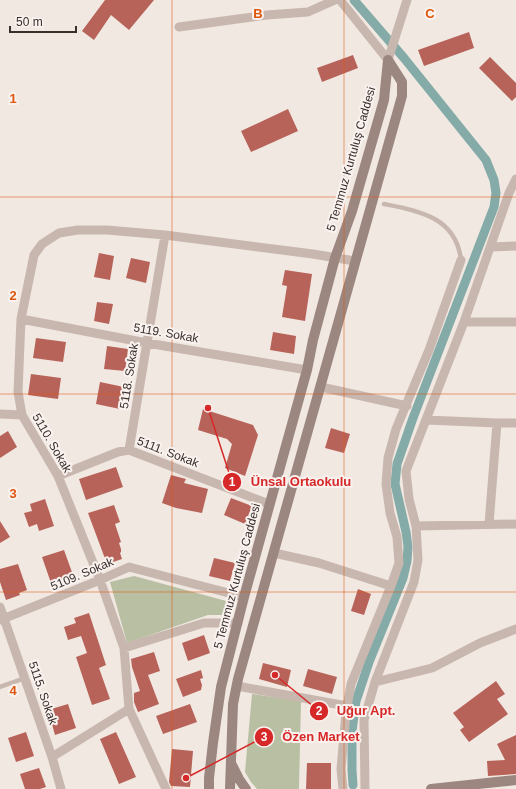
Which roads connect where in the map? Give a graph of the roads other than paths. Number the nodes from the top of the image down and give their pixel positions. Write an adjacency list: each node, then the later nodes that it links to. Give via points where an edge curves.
1 (335, 0): 4 (street, via 308,12)
2 (340, 0): 5 (street)
3 (407, 0): 5 (street)
4 (180, 27)
5 (388, 60): 11 (main road, 5 Temmuz Kurtuluş Caddesi, via 384,100 352,211); 13 (main road, via 402,82 402,96)
6 (516, 179): 10 (street)
7 (384, 204): 12 (lane, via 420,212 436,220 454,237)
8 (165, 235): 11 (street, 5110. Sokak); 14 (street, 5110. Sokak, via 107,230 59,233 42,244 34,255); 17 (street, 5118. Sokak)
9 (516, 246): 10 (street)
10 (490, 248): 15 (street)
11 (335, 258): 13 (street, 5110. Sokak); 18 (main road, 5 Temmuz Kurtuluş Caddesi)
12 (461, 260): 20 (street)
13 (355, 261): 19 (main road)
14 (21, 319): 17 (street, 5119. Sokak); 22 (street, 5110. Sokak, via 18,392)
15 (464, 322): 16 (street); 23 (street)
16 (516, 322)
17 (147, 342): 18 (street, 5119. Sokak); 28 (street, 5118. Sokak)
18 (307, 370): 26 (main road, 5 Temmuz Kurtuluş Caddesi)
19 (321, 387): 20 (street); 27 (main road)
20 (407, 406): 36 (street, via 396,429 388,458 386,484 397,537 399,563)
21 (0, 414): 22 (street)
22 (22, 415): 29 (street, 5110. Sokak)
23 (426, 420): 24 (street); 33 (street, via 406,471 409,499)
24 (497, 423): 25 (street); 31 (street)
25 (516, 423)
26 (292, 424): 27 (main road); 30 (main road, 5 Temmuz Kurtuluş Caddesi)
27 (309, 431): 34 (main road)
28 (129, 450): 29 (street, 5111. Sokak); 30 (street, 5111. Sokak)
29 (58, 476): 35 (street, 5110. Sokak)
30 (269, 504): 37 (main road, 5 Temmuz Kurtuluş Caddesi)
31 (489, 524): 32 (street); 33 (street)
32 (516, 524)
33 (416, 526): 44 (street, via 418,560 414,582)
34 (274, 554): 36 (street, via 319,563); 45 (main road)
35 (100, 580): 37 (street, 5109. Sokak, via 129,566); 39 (street, 5109. Sokak); 42 (street, 5110. Sokak)
36 (391, 586): 47 (street, via 351,684)
37 (244, 597): 40 (main road, 5 Temmuz Kurtuluş Caddesi)
38 (0, 606): 39 (street, 5115. Sokak)
39 (2, 619): 43 (street, 5115. Sokak)
40 (238, 623): 42 (street, via 204,623); 54 (main road, 5 Temmuz Kurtuluş Caddesi, via 221,687 212,743)
41 (516, 629): 44 (street, via 480,643 432,668)
42 (124, 648): 48 (street, 5110. Sokak)
43 (25, 678): 46 (lane); 49 (street, 5115. Sokak)
44 (375, 682): 58 (street, via 364,720)
45 (236, 686): 47 (street); 50 (main road)
46 (0, 687)
47 (347, 706): 57 (street, via 341,769)
48 (129, 709): 49 (street); 53 (street, 5110. Sokak)
49 (52, 757): 52 (street, 5115. Sokak)
50 (231, 762): 55 (main road); 56 (main road)
51 (516, 780): 59 (main road)
52 (61, 789)
53 (166, 789)
54 (209, 789)
55 (230, 789)
56 (246, 789)
57 (343, 789)
58 (365, 789)
59 (431, 789)

